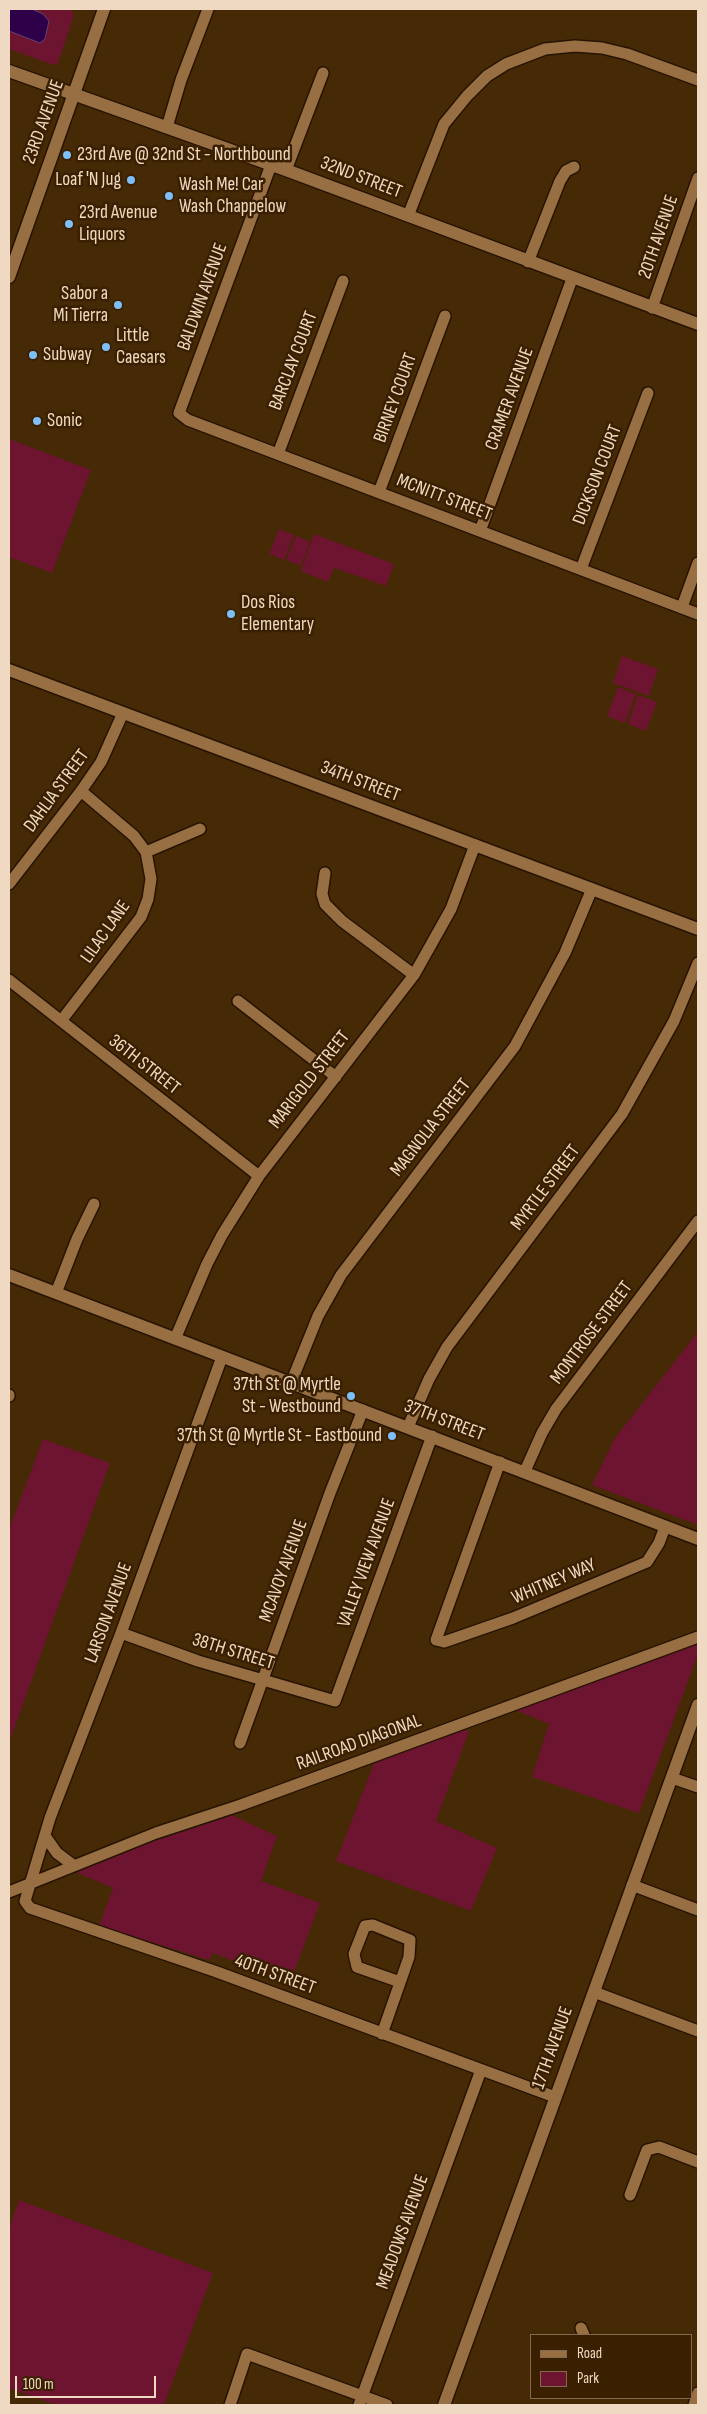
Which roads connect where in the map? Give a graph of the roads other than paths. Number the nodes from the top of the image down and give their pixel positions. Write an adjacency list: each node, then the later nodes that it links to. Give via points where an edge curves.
1 (104, 9): 6 (main road, 23RD AVENUE)
2 (208, 9): 7 (street)
3 (9, 72): 6 (main road, 32ND STREET)
4 (323, 73): 10 (street)
5 (698, 80): 12 (street, via 616,50 578,46 545,49 506,64 487,76 449,117 439,134)
6 (74, 95): 7 (main road, 32ND STREET); 14 (main road, 23RD AVENUE)
7 (166, 127): 8 (main road, 32ND STREET)
8 (271, 165): 10 (main road, 32ND STREET); 21 (street, BALDWIN AVENUE)
9 (574, 167): 13 (street, via 566,171 560,181)
10 (286, 170): 12 (main road, 32ND STREET)
11 (698, 178): 17 (street, 20TH AVENUE)
12 (408, 216): 13 (main road, 32ND STREET)
13 (528, 262): 15 (main road, 32ND STREET)
14 (9, 277)
15 (572, 279): 17 (main road, 32ND STREET); 24 (street, CRAMER AVENUE)
16 (343, 281): 22 (street, BARCLAY COURT)
17 (652, 308): 19 (main road, 32ND STREET)
18 (445, 316): 23 (street, BIRNEY COURT)
19 (698, 324)
20 (648, 393): 26 (street, DICKSON COURT)
21 (179, 413): 22 (street, MCNITT STREET, via 188,420)
22 (278, 454): 23 (street, MCNITT STREET)
23 (379, 492): 24 (street, MCNITT STREET)
24 (480, 531): 26 (street, MCNITT STREET)
25 (698, 563): 27 (street)
26 (581, 569): 27 (street, MCNITT STREET)
27 (682, 608): 28 (street, MCNITT STREET)
28 (698, 614)
29 (9, 670): 30 (main road, 34TH STREET)
30 (122, 713): 31 (street, DAHLIA STREET, via 101,762); 33 (main road, 34TH STREET)
31 (82, 791): 34 (street, LILAC LANE, via 128,828); 36 (street, DAHLIA STREET)
32 (200, 829): 34 (street)
33 (476, 845): 37 (main road, 34TH STREET); 40 (street, MARIGOLD STREET, via 451,909)
34 (146, 852): 43 (street, LILAC LANE, via 151,879 141,917)
35 (324, 873): 40 (street, via 322,894 325,904 342,921)
36 (9, 884)
37 (592, 889): 38 (main road, 34TH STREET); 52 (street, MAGNOLIA STREET, via 565,953 515,1046 341,1275 318,1316)
38 (698, 929)
39 (698, 963): 54 (street, MYRTLE STREET, via 662,1045 622,1114 447,1348 429,1378)
40 (414, 975): 44 (street, MARIGOLD STREET)
41 (9, 980): 43 (street, 36TH STREET)
42 (238, 1001): 44 (street)
43 (61, 1021): 45 (street, 36TH STREET)
44 (336, 1077): 45 (street, MARIGOLD STREET)
45 (259, 1176): 50 (street, MARIGOLD STREET, via 207,1264)
46 (94, 1204): 49 (street)
47 (698, 1221): 57 (street, MONTROSE STREET, via 556,1410)
48 (9, 1275): 49 (main road)
49 (56, 1293): 50 (main road, 37TH STREET)
50 (175, 1339): 51 (main road, 37TH STREET)
51 (222, 1357): 52 (main road, 37TH STREET); 60 (street, LARSON AVENUE)
52 (291, 1383): 53 (main road, 37TH STREET)
53 (363, 1410): 54 (main road, 37TH STREET); 62 (street, MCAVOY AVENUE)
54 (408, 1427): 55 (main road, 37TH STREET)
55 (432, 1436): 56 (main road, 37TH STREET); 63 (street, VALLEY VIEW AVENUE)
56 (500, 1462): 57 (main road, 37TH STREET); 58 (street, WHITNEY WAY, via 436,1640 444,1642 514,1618 647,1562)
57 (525, 1471): 58 (main road, 37TH STREET)
58 (665, 1527): 59 (main road, 37TH STREET)
59 (698, 1539)
60 (121, 1633): 62 (street, 38TH STREET); 68 (street, LARSON AVENUE)
61 (698, 1637): 69 (street, RAILROAD DIAGONAL)
62 (262, 1680): 63 (street, 38TH STREET); 65 (street, MCAVOY AVENUE)
63 (335, 1702)
64 (698, 1705): 66 (main road, 17TH AVENUE)
65 (240, 1743)
66 (672, 1778): 67 (street); 71 (main road, 17TH AVENUE)
67 (698, 1787)
68 (45, 1836): 69 (street, via 57,1853); 70 (street, LARSON AVENUE)
69 (73, 1865): 70 (street, RAILROAD DIAGONAL)
70 (31, 1882): 72 (street); 77 (street, 40TH STREET, via 26,1900 30,1908)
71 (632, 1885): 73 (street); 75 (main road, 17TH AVENUE)
72 (9, 1892)
73 (698, 1910)
74 (400, 1982): 74 (street, via 357,1967 354,1954 365,1926 374,1925 410,1940 409,1957); 77 (street)
75 (594, 1992): 76 (street); 79 (main road, 17TH AVENUE)
76 (698, 2031)
77 (382, 2034): 78 (street, 40TH STREET)
78 (481, 2070): 79 (street, 40TH STREET); 82 (street, MEADOWS AVENUE)
79 (555, 2097): 85 (main road, 17TH AVENUE)
80 (698, 2162): 81 (street, via 659,2147 647,2150)
81 (630, 2195)
82 (360, 2401): 83 (street, via 247,2354); 84 (street)
83 (230, 2405)
84 (387, 2405)
85 (444, 2405)

